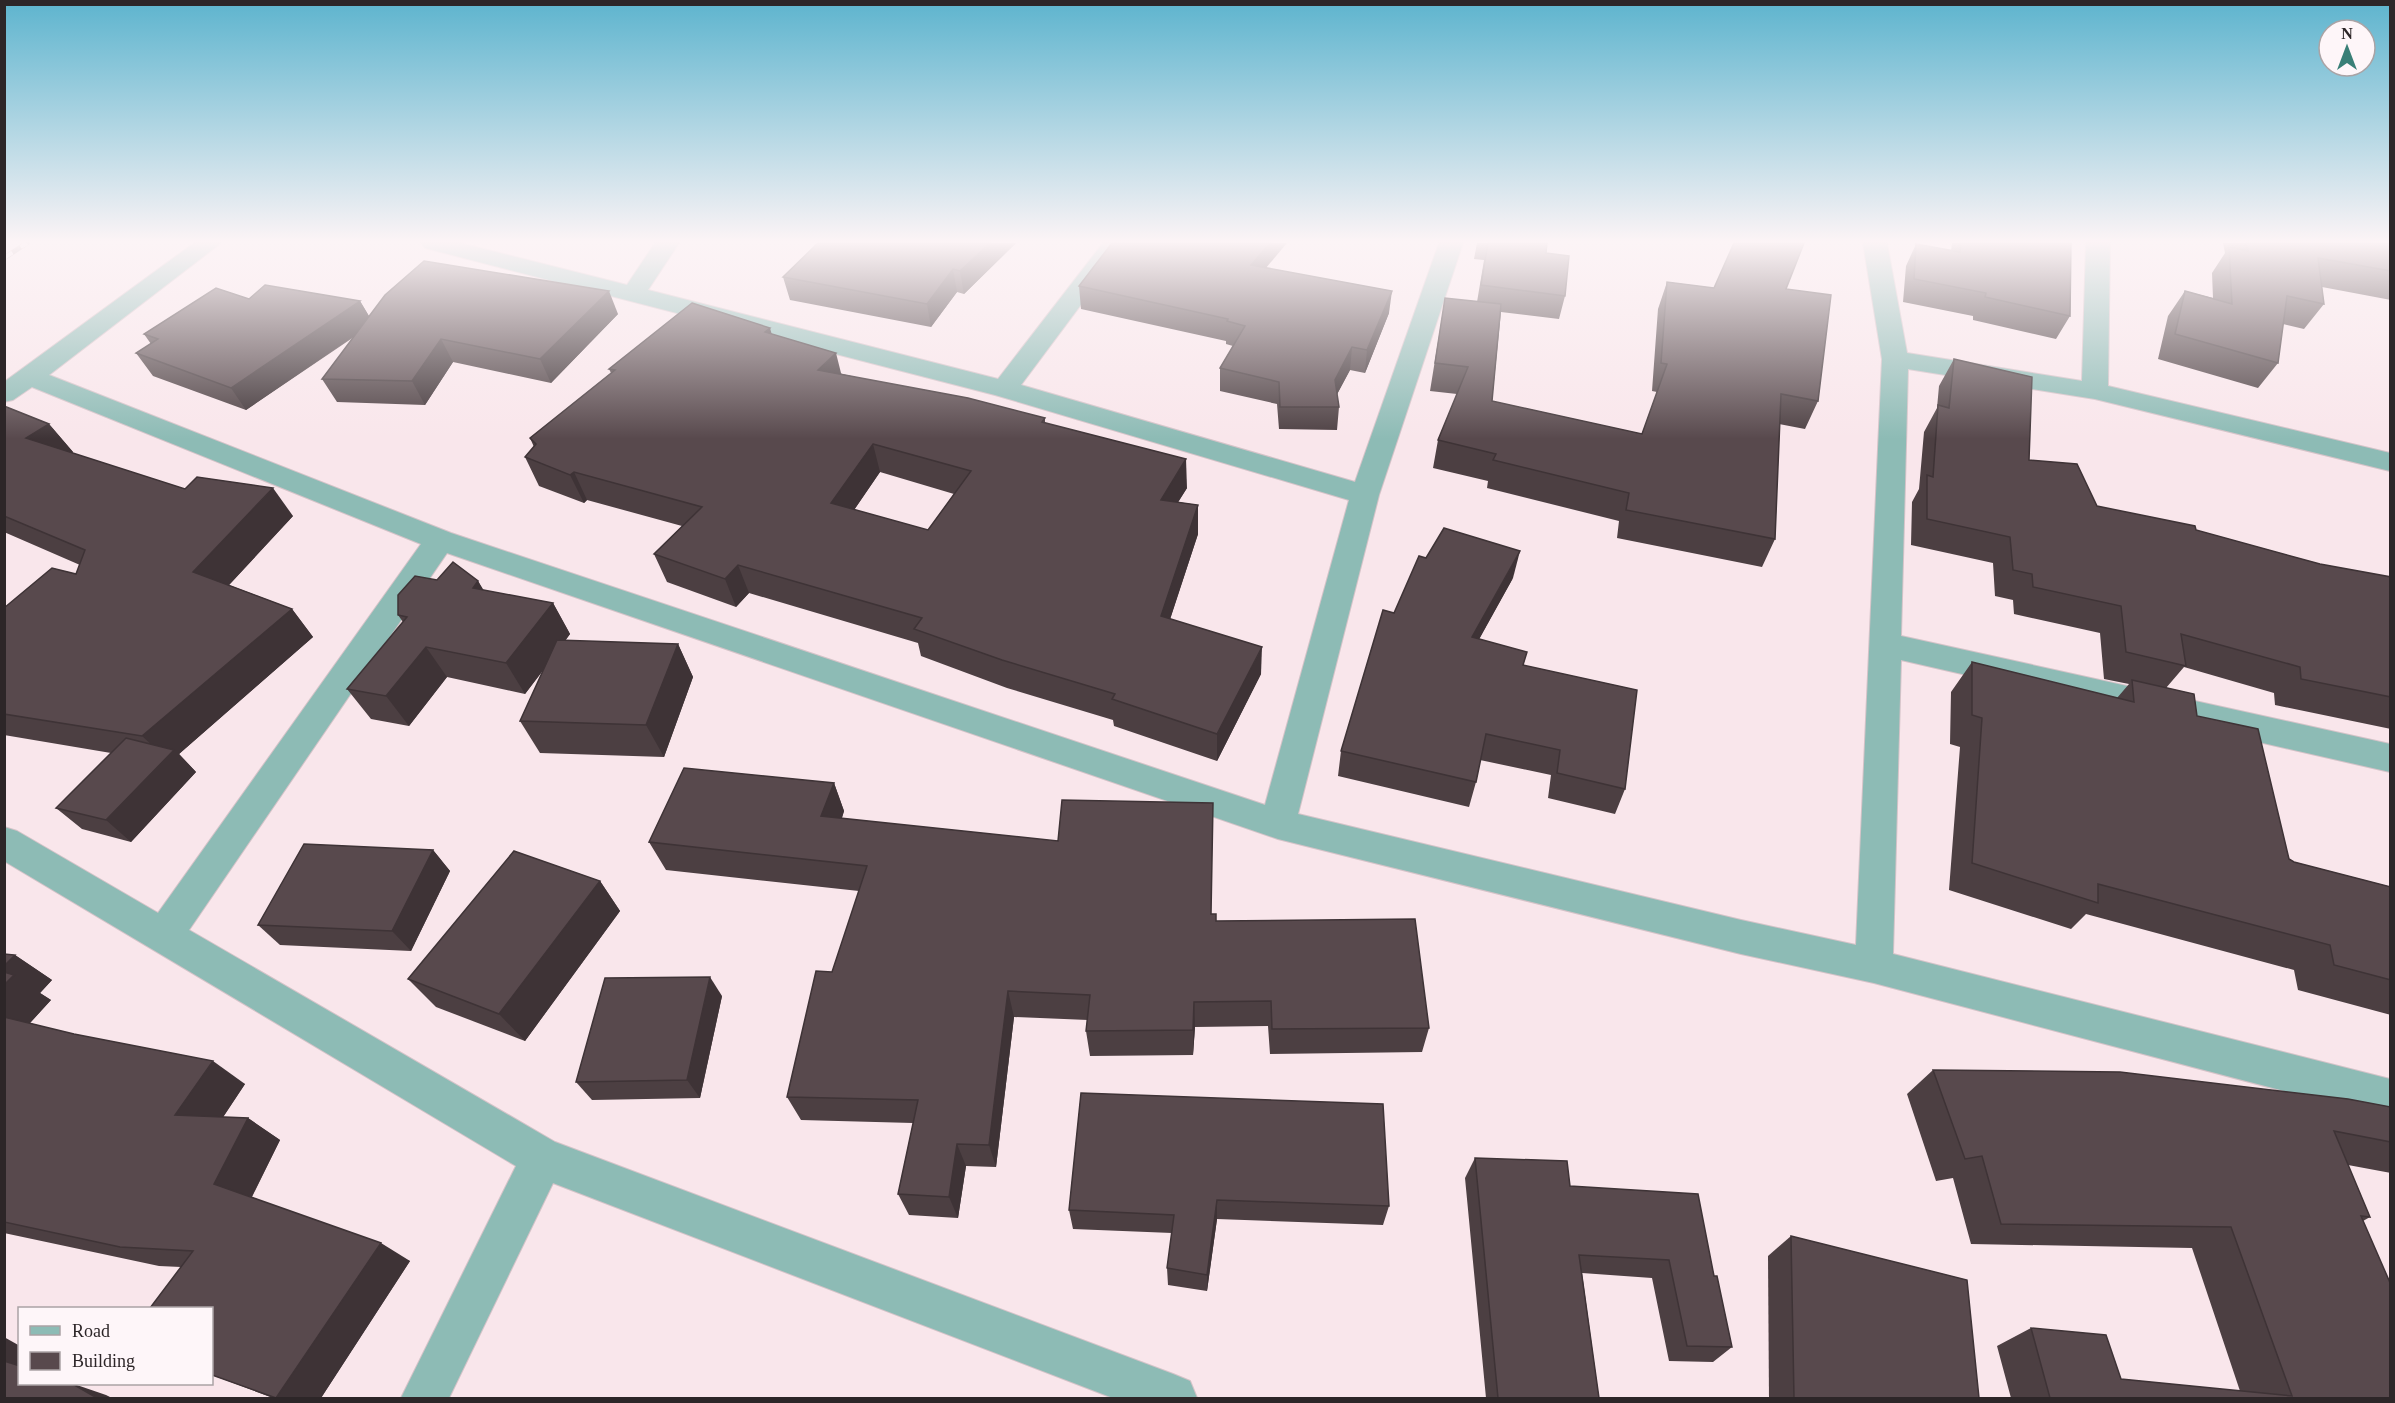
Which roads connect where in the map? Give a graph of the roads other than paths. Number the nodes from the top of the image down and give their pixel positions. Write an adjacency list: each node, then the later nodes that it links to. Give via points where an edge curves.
1 (122, 308): 8 (street)
2 (690, 308): 9 (street)
3 (1065, 308): 9 (street)
4 (1429, 308): 13 (street)
5 (1886, 308): 7 (street)
6 (2096, 308): 10 (street)
7 (1895, 359): 10 (street); 15 (street)
8 (30, 377): 11 (street); 14 (street)
9 (1004, 389): 13 (street)
10 (2094, 391): 12 (street)
11 (4, 394)
12 (2391, 462)
13 (1365, 495): 17 (street)
14 (440, 540): 17 (street); 19 (street)
15 (1884, 644): 16 (street); 20 (street)
16 (2391, 758)
17 (1278, 824): 20 (street)
18 (4, 842): 19 (street)
19 (164, 935): 22 (street)
20 (1874, 966): 21 (street)
21 (2391, 1099)
22 (543, 1158): 23 (street); 24 (street)
23 (424, 1398)
24 (1173, 1398)

